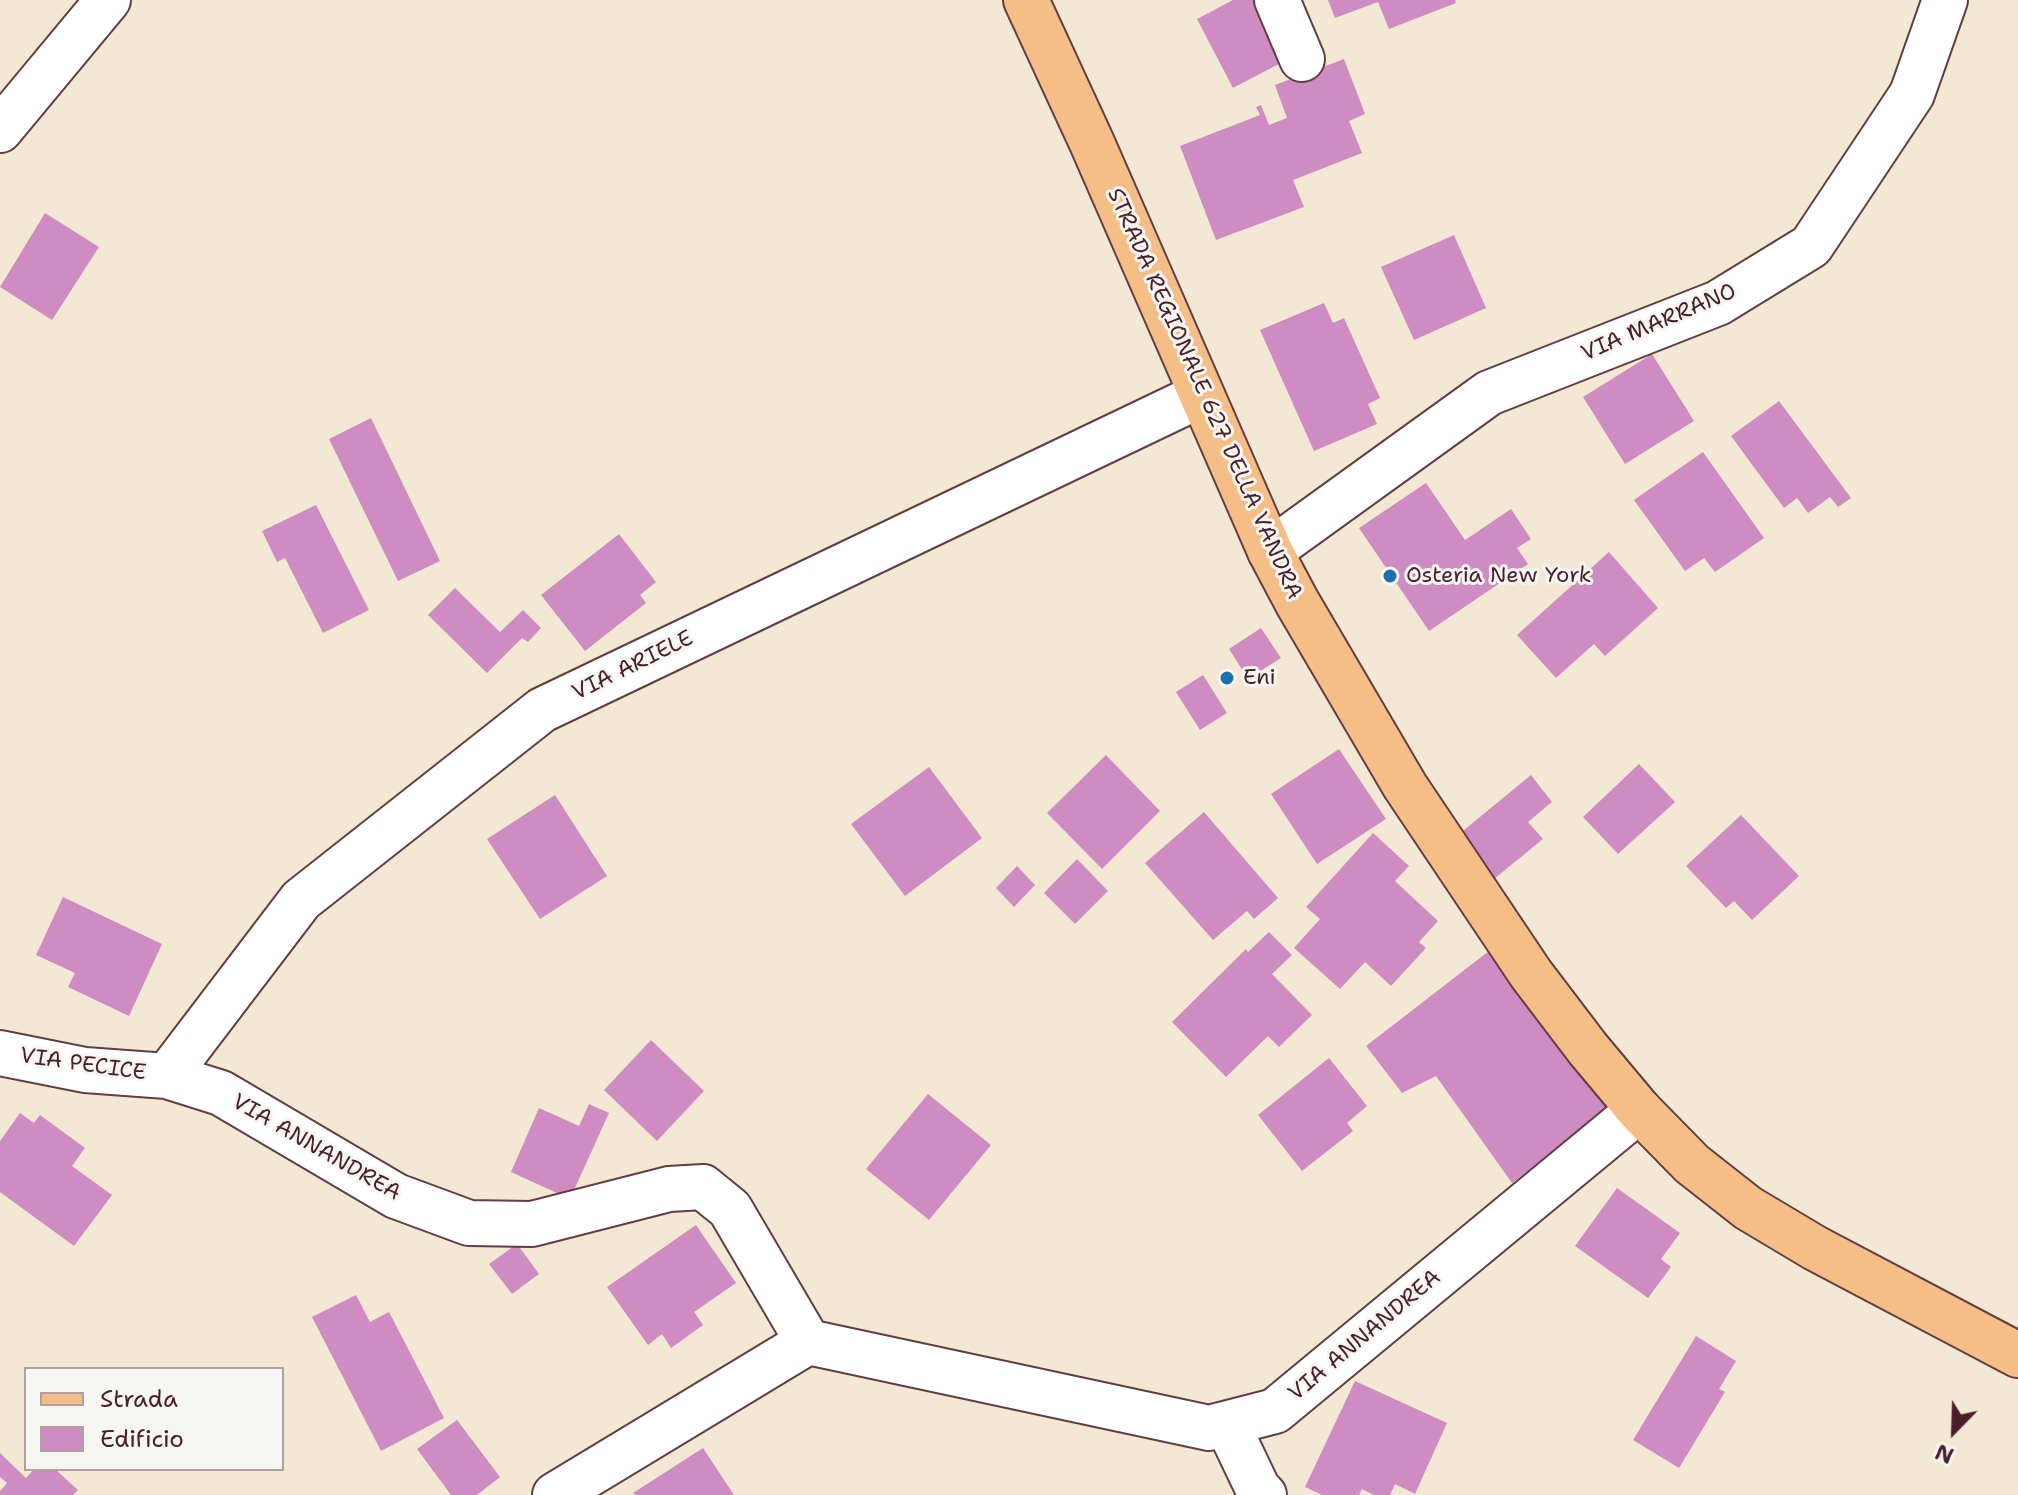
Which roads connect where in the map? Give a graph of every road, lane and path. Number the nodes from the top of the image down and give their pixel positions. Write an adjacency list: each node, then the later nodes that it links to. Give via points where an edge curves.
1 (108, 0): 6 (street)
2 (1026, 0): 7 (main road, STRADA REGIONALE 627 DELLA VANDRA)
3 (1277, 0): 5 (street)
4 (1945, 0): 8 (street, VIA MARRANO, via 1912,94 1811,246 1718,303 1489,393)
5 (1302, 59)
6 (0, 130)
7 (1201, 395): 8 (main road, STRADA REGIONALE 627 DELLA VANDRA); 10 (street, VIA ARIELE, via 542,710 301,900)
8 (1270, 551): 11 (main road, STRADA REGIONALE 627 DELLA VANDRA, via 1405,786 1531,974)
9 (0, 1053): 10 (street, VIA PECICE, via 85,1070)
10 (167, 1076): 12 (street, VIA ANNANDREA, via 221,1093 396,1196 469,1223 532,1224 669,1189 703,1187 730,1209)
11 (1639, 1110): 13 (main road, STRADA REGIONALE 627 DELLA VANDRA, via 1692,1164 1748,1208); 14 (street, VIA ANNANDREA, via 1275,1411)
12 (808, 1342): 14 (street, VIA ANNANDREA, via 1209,1428); 15 (street)
13 (2018, 1355)
14 (1227, 1424): 16 (street)
15 (555, 1495)
16 (1264, 1495)

